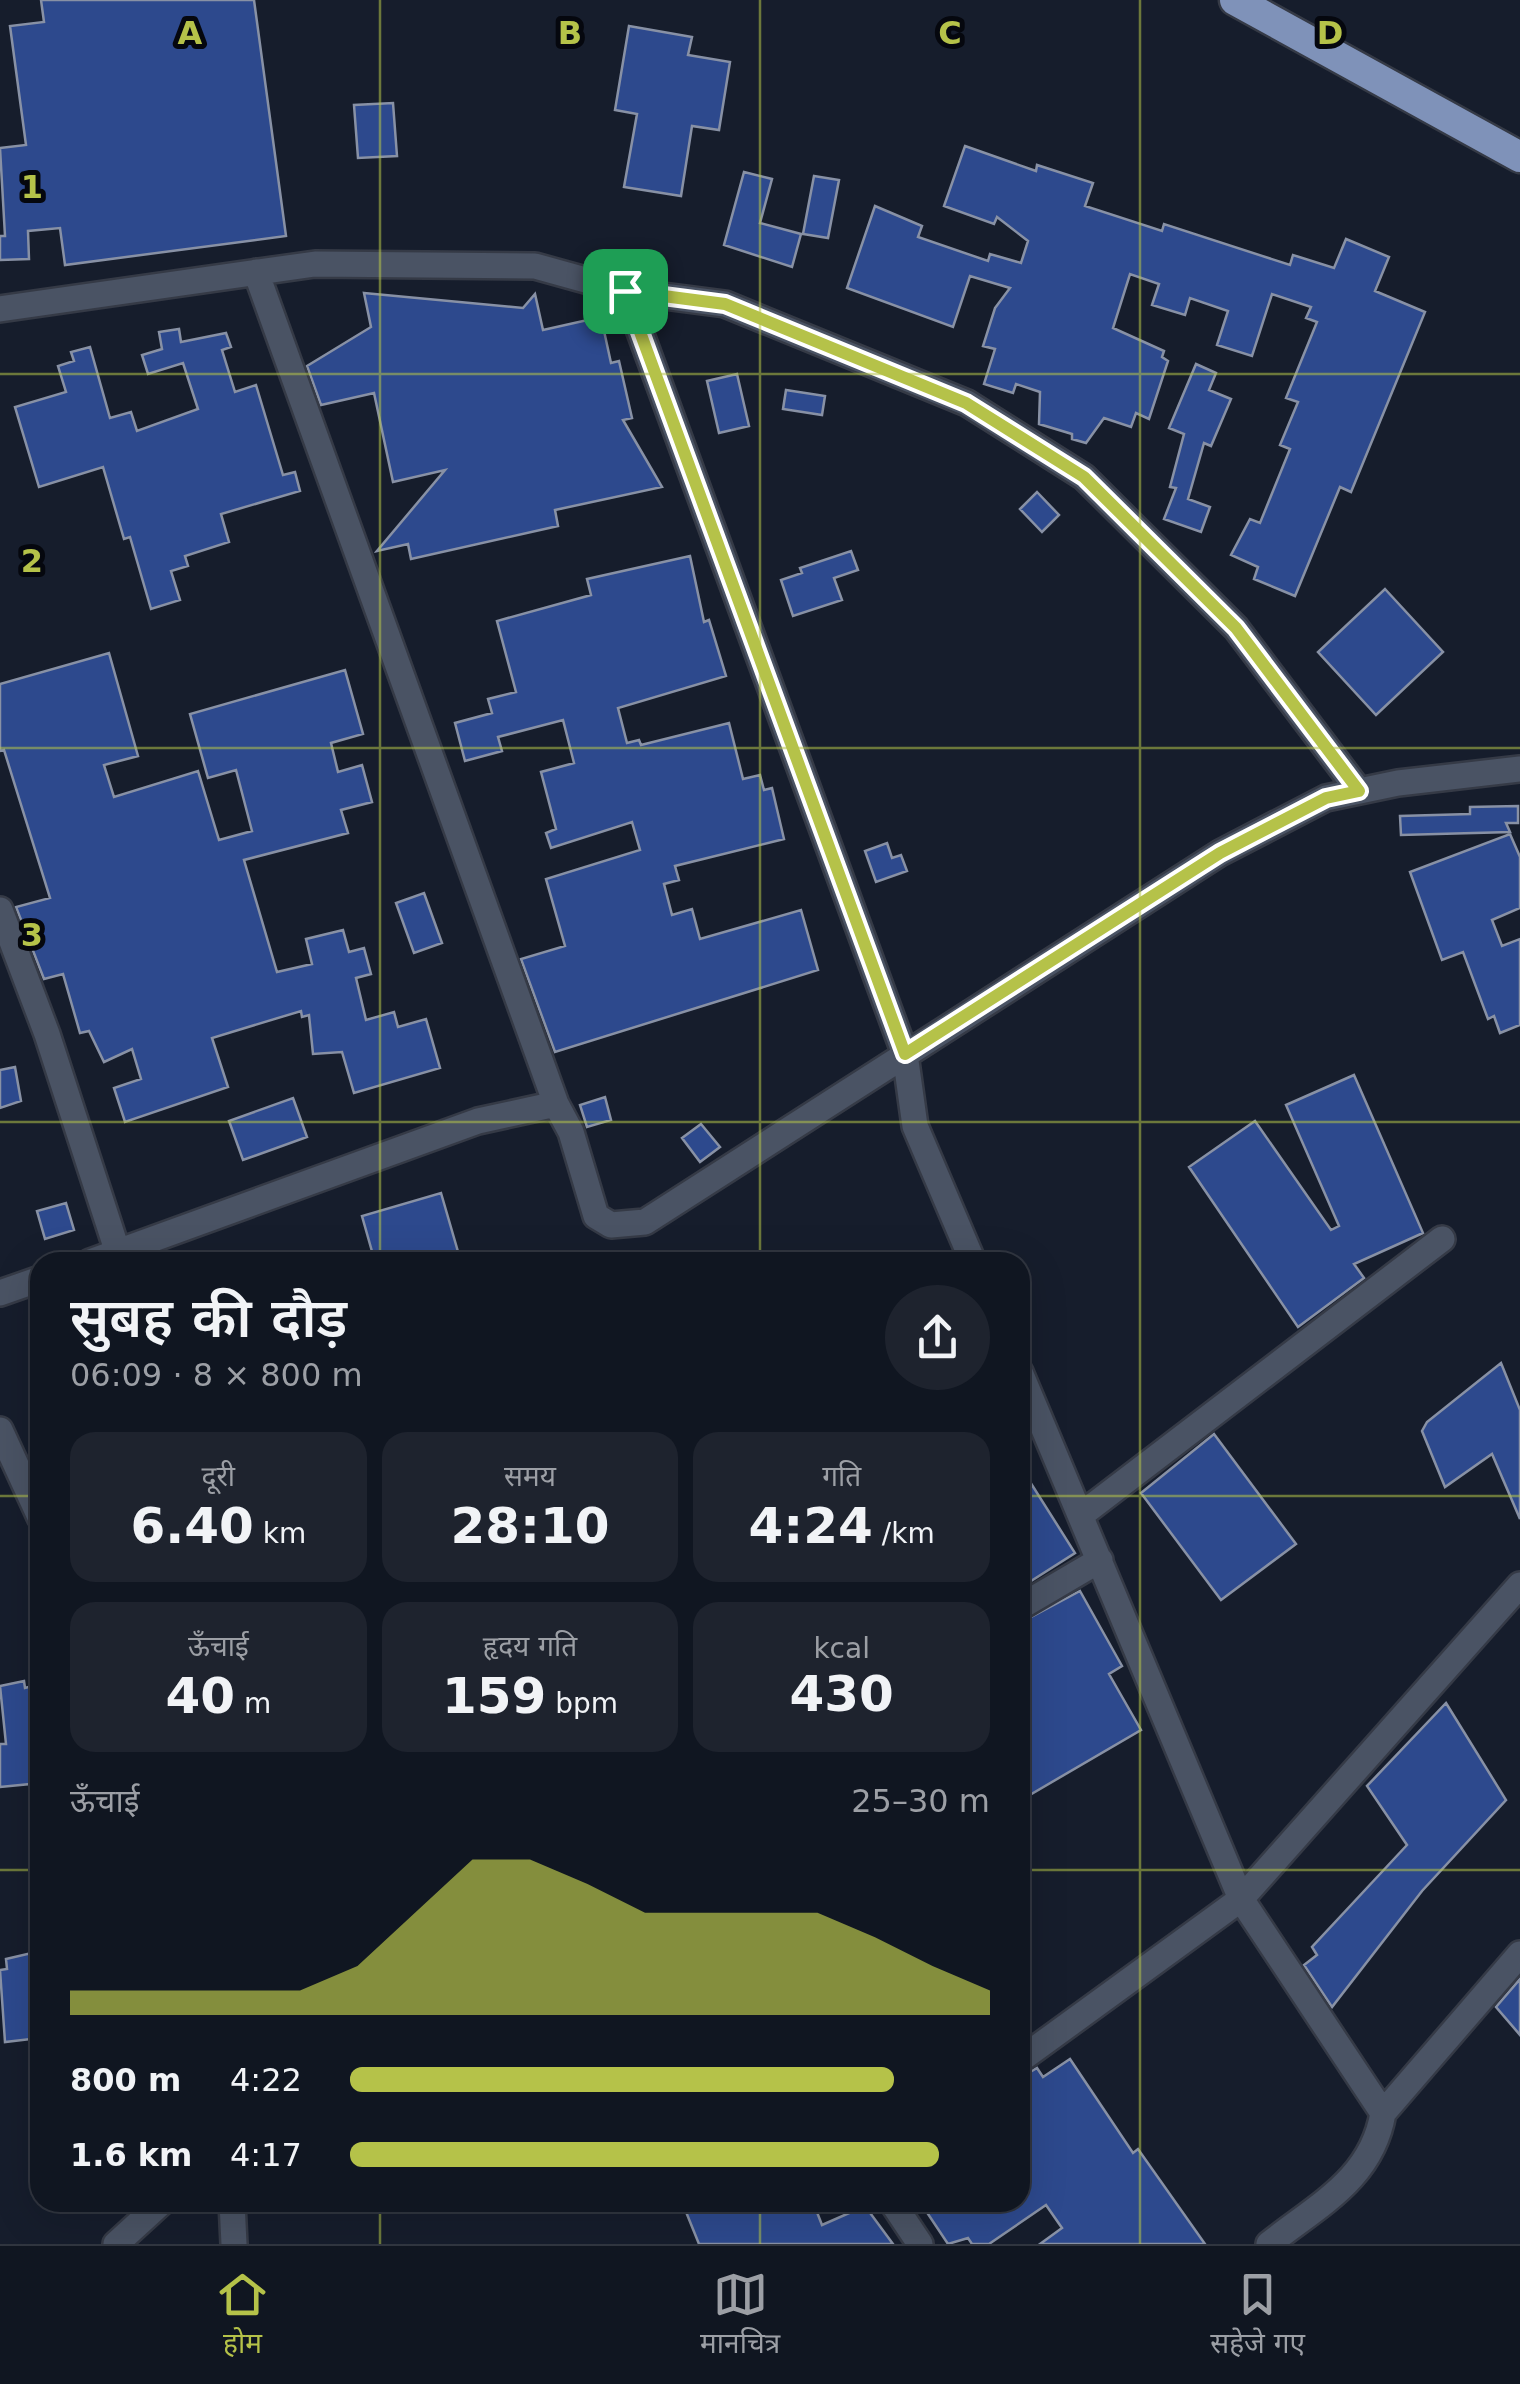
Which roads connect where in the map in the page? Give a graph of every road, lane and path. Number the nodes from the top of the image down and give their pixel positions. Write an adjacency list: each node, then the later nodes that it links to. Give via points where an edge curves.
1 (1235, 0): 2 (main road)
2 (1520, 157)
3 (256, 272): 4 (street, via 314,264 535,266); 5 (street); 10 (street)
4 (625, 291): 7 (street, via 725,304 966,403 1084,477 1236,628); 9 (street)
5 (0, 309)
6 (1520, 769): 7 (street)
7 (1359, 791): 9 (street, via 1326,798 1220,853)
8 (0, 910): 12 (street)
9 (905, 1054): 10 (street, via 645,1222 611,1225 596,1216 572,1132); 14 (street, via 915,1126)
10 (556, 1104): 13 (street, via 478,1121)
11 (1442, 1239): 20 (street)
12 (118, 1252)
13 (121, 1252)
14 (969, 1252)
15 (30, 1282): 16 (street)
16 (0, 1293)
17 (1030, 1395): 20 (street)
18 (0, 1430): 19 (street)
19 (30, 1495)
20 (1081, 1515): 21 (street)
21 (1100, 1560): 23 (street); 24 (street)
22 (1520, 1585): 24 (street)
23 (1030, 1601)
24 (1241, 1899): 26 (street); 27 (street)
25 (1520, 1954): 27 (street)
26 (1030, 2053)
27 (1383, 2112): 34 (street, via 1378,2142 1364,2167)
28 (151, 2212): 31 (street)
29 (232, 2212): 32 (street)
30 (899, 2212): 33 (street)
31 (116, 2244)
32 (234, 2244)
33 (920, 2244)
34 (1269, 2244)

